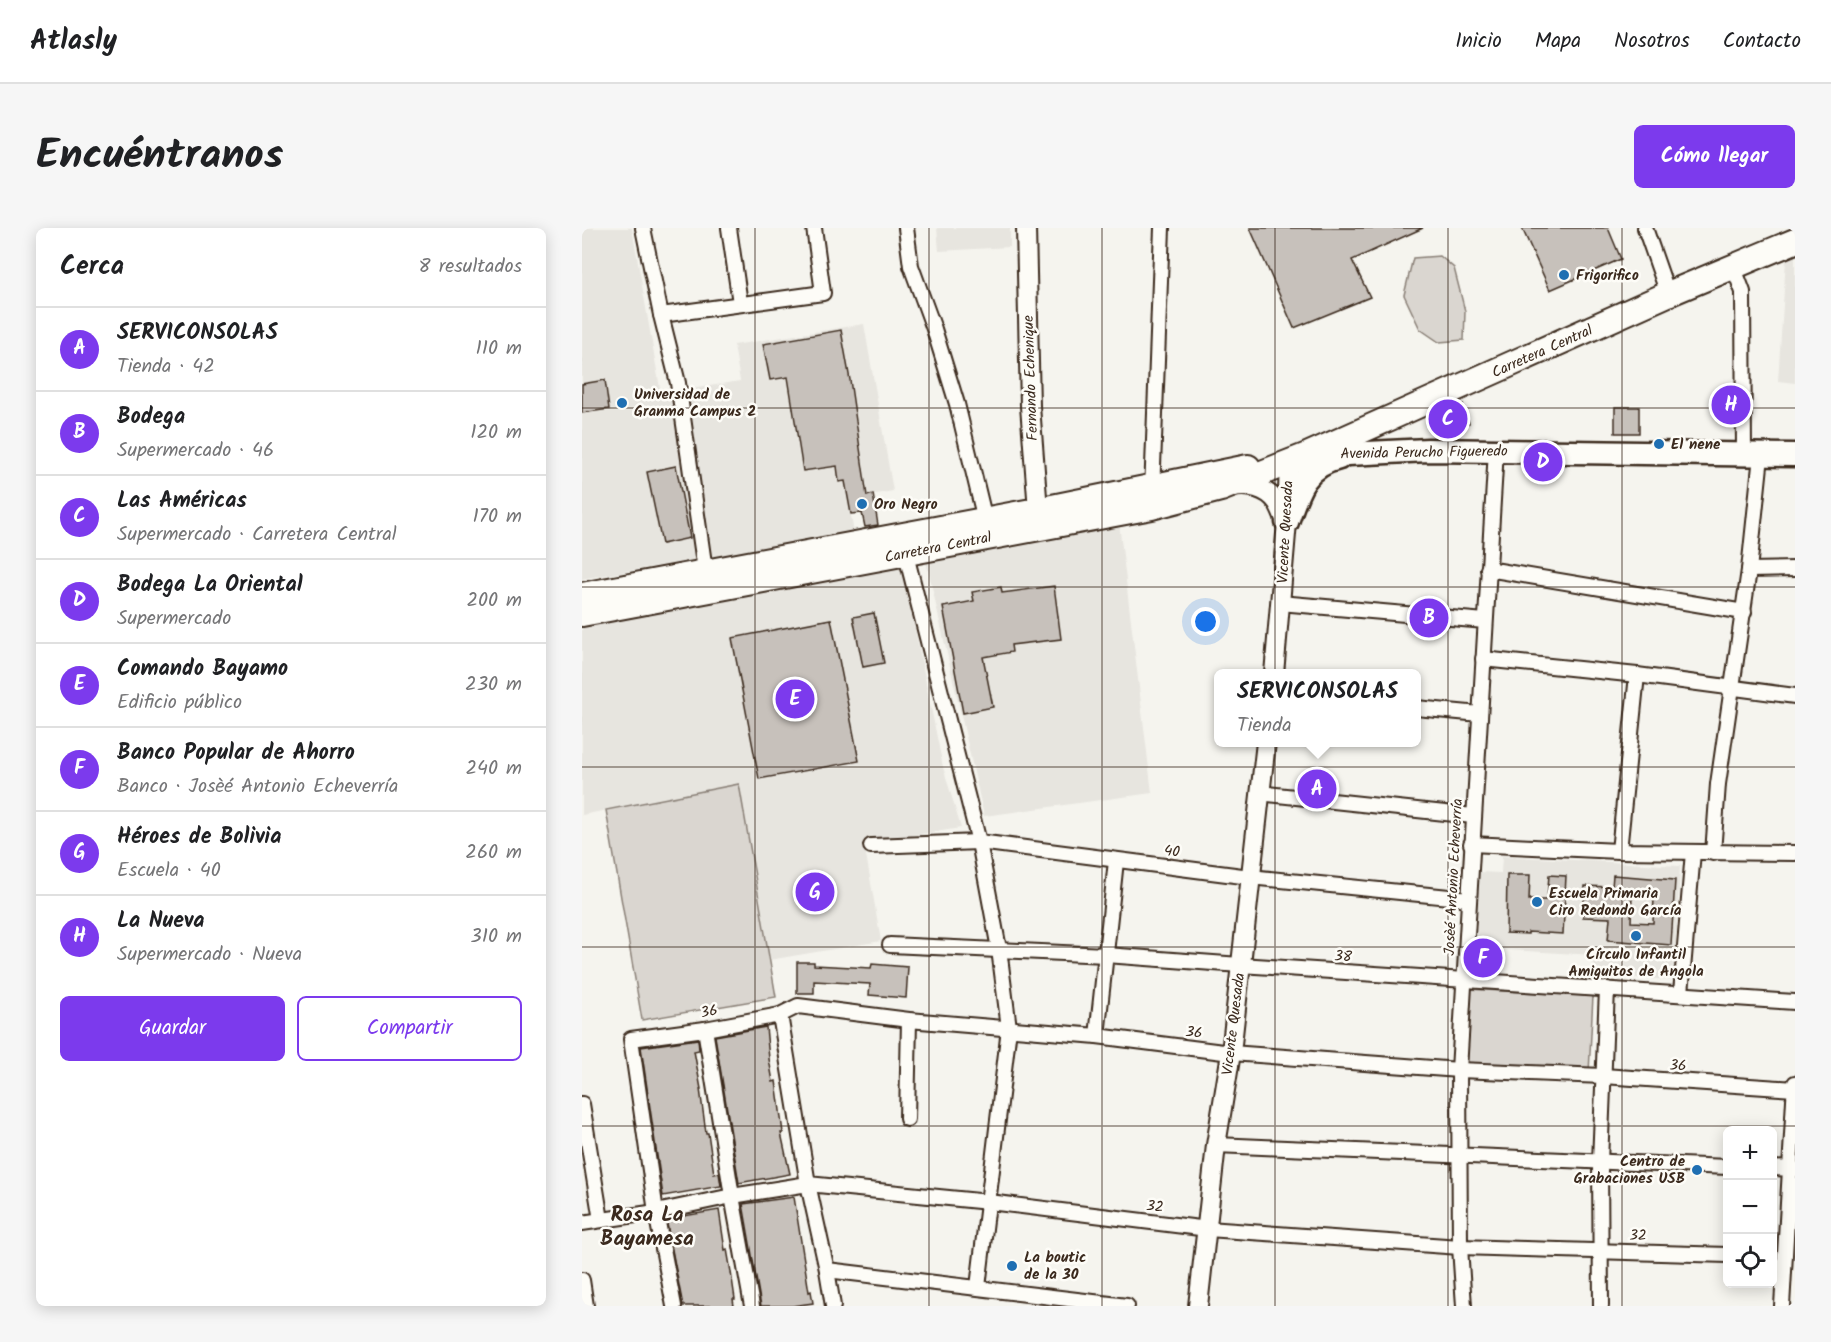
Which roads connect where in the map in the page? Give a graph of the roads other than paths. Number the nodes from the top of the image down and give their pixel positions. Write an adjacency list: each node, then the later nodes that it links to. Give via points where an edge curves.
1 (643, 228): 12 (street)
2 (729, 228): 11 (street)
3 (814, 228): 11 (street, via 823,293)
4 (906, 228): 24 (street, via 911,266 957,404)
5 (1026, 228): 23 (street, Fernando Echenique, via 1030,406)
6 (1162, 228): 22 (street)
7 (1645, 228): 10 (street)
8 (1795, 241): 9 (highway, Carretera Central)
9 (1734, 268): 10 (highway, Carretera Central); 18 (street, via 1743,292)
10 (1668, 294): 13 (highway, Carretera Central)
11 (740, 303): 12 (street)
12 (661, 315): 30 (street, via 678,383)
13 (1379, 423): 14 (main road, via 1399,442); 16 (main road, via 1371,434 1372,440); 20 (highway, Carretera Central)
14 (1428, 450): 15 (main road, Avenida Perucho Figueredo); 16 (main road, Avenida Perucho Figueredo)
15 (1496, 450): 18 (main road, Avenida Perucho Figueredo); 27 (street, Josèé Antonio Echeverría)
16 (1388, 452): 17 (main road, Avenida Perucho Figueredo)
17 (1359, 453): 20 (main road, Avenida Perucho Figueredo); 25 (main road, via 1318,466 1304,480)
18 (1753, 455): 19 (main road, Avenida Perucho Figueredo); 29 (street)
19 (1795, 455)
20 (1297, 459): 21 (highway, Carretera Central); 22 (highway, Carretera Central, via 1234,469); 25 (street, Vicente Quesada)
21 (1221, 489): 22 (highway, Carretera Central); 25 (street, via 1252,486 1262,490 1278,503)
22 (1152, 497): 23 (highway, Carretera Central)
23 (1038, 519): 24 (highway, Carretera Central); 26 (highway, Carretera Central)
24 (985, 520): 26 (highway, Carretera Central)
25 (1287, 522): 32 (street, Vicente Quesada)
26 (904, 545): 30 (highway, Carretera Central); 46 (street)
27 (1488, 569): 33 (street); 35 (street, Josèé Antonio Echeverría)
28 (1795, 569): 29 (street)
29 (1749, 570): 33 (street)
30 (706, 582): 31 (highway, Carretera Central); 34 (highway, Carretera Central)
31 (582, 595)
32 (1280, 603): 35 (street); 37 (street, Vicente Quesada)
33 (1744, 612): 39 (street)
34 (582, 614)
35 (1485, 621): 36 (street, Josèé Antonio Echeverría)
36 (1483, 659): 38 (street); 42 (street, Josèé Antonio Echeverría)
37 (1274, 669)
38 (1637, 675): 39 (street); 49 (street)
39 (1732, 687): 40 (street); 51 (street)
40 (1795, 696)
41 (1421, 708): 42 (street)
42 (1480, 714): 45 (street, Josèé Antonio Echeverría)
43 (1265, 747): 44 (street, Vicente Quesada)
44 (1260, 793): 45 (street); 54 (street, Vicente Quesada)
45 (1473, 816): 47 (street, Josèé Antonio Echeverría)
46 (979, 842): 48 (street, 40); 53 (street, 40); 57 (street)
47 (1471, 844): 49 (street); 55 (street, Josèé Antonio Echeverría)
48 (871, 846)
49 (1619, 851): 50 (street)
50 (1693, 852): 51 (street); 62 (street)
51 (1713, 853): 52 (street)
52 (1795, 853)
53 (1116, 861): 54 (street, 40); 58 (street)
54 (1250, 877): 55 (street, 40); 59 (street, Vicente Quesada)
55 (1469, 899): 60 (street, Josèé Antonio Echeverría)
56 (890, 945): 57 (street, 38)
57 (999, 949): 58 (street, 38); 66 (street)
58 (1106, 955): 59 (street, 38); 68 (street)
59 (1240, 965): 60 (street, 38); 69 (street, Vicente Quesada)
60 (1463, 980): 61 (street, 38); 70 (street, Josèé Antonio Echeverría)
61 (1607, 989): 62 (street, 38); 71 (street)
62 (1682, 993): 63 (street, 38)
63 (1795, 1002)
64 (780, 1015): 65 (street, 36, via 798,1006); 67 (street, 36); 82 (street)
65 (909, 1020): 66 (street, 36); 75 (street)
66 (1009, 1028): 68 (street, 36); 84 (street)
67 (705, 1029): 83 (street); 85 (street, 36, via 631,1039)
68 (1097, 1036): 69 (street, 36)
69 (1230, 1053): 70 (street, 36); 76 (street, Vicente Quesada)
70 (1459, 1070): 71 (street, 36); 77 (street, Josèé Antonio Echeverría)
71 (1603, 1076): 73 (street, 36); 78 (street)
72 (1795, 1083): 73 (street)
73 (1795, 1089): 81 (street)
74 (582, 1104): 86 (street)
75 (907, 1119)
76 (1216, 1145): 77 (street); 88 (street, Vicente Quesada)
77 (1459, 1156): 78 (street); 89 (street, Josèé Antonio Echeverría)
78 (1600, 1162): 79 (street); 90 (street)
79 (1723, 1167)
80 (1777, 1168): 81 (street)
81 (1792, 1169): 92 (street)
82 (808, 1184): 83 (street, 32); 84 (street, 32); 93 (street)
83 (732, 1196): 85 (street, 32); 98 (street)
84 (989, 1202): 88 (street, 32); 95 (street)
85 (656, 1212): 86 (street, 32); 97 (street)
86 (601, 1220): 87 (street, 32)
87 (582, 1223)
88 (1208, 1229): 89 (street, 32); 101 (street, Vicente Quesada)
89 (1460, 1247): 90 (street, 32); 102 (street, Josèé Antonio Echeverría)
90 (1602, 1250): 91 (street, 32); 103 (street)
91 (1723, 1255)
92 (1784, 1257): 104 (street)
93 (827, 1270): 95 (street); 99 (street)
94 (582, 1280): 96 (street)
95 (978, 1287): 100 (street)
96 (586, 1306)
97 (674, 1306)
98 (752, 1306)
99 (833, 1306)
100 (1128, 1306)
101 (1198, 1306)
102 (1464, 1306)
103 (1601, 1306)
104 (1782, 1306)

